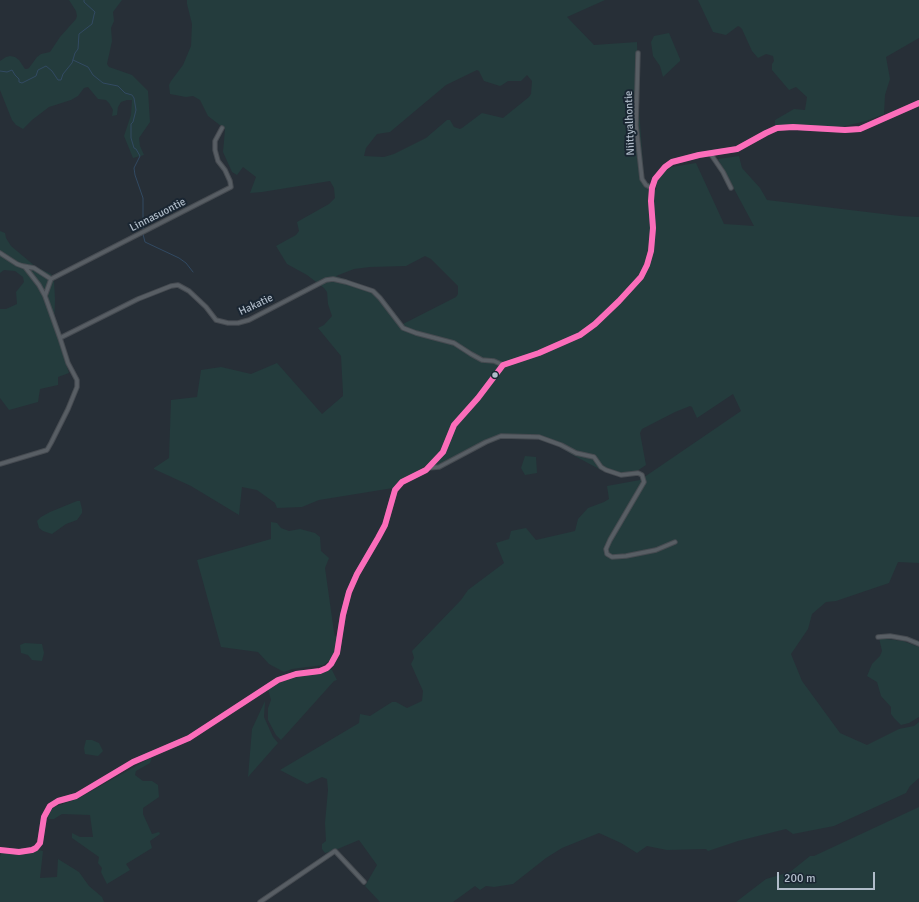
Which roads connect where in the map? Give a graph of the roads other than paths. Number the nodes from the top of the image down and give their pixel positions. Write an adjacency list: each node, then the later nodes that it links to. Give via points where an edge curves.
1 (638, 52): 5 (street, Niittyalhontie, via 636,125 642,179)
2 (919, 103): 4 (street, via 860,129 777,128 742,147)
3 (222, 128): 9 (street, Linnasuontie, via 215,141 215,150 218,161 230,180 229,189)
4 (710, 153): 5 (street, via 672,162 655,178); 6 (street)
5 (652, 188): 12 (street, via 653,240 647,265 641,277 595,324 580,335)
6 (731, 188)
7 (0, 253): 8 (street)
8 (22, 266): 9 (street, via 34,268); 10 (street, via 31,274)
9 (51, 279): 10 (street)
10 (45, 296): 11 (street)
11 (60, 338): 12 (street, Hakatie, via 138,299 171,286 189,291 216,320 238,323 332,279 373,291 403,328 454,343 482,360); 13 (street, via 77,380 77,387 68,409 47,450)
12 (503, 365): 14 (street, via 454,425 443,452)
13 (0, 464)
14 (428, 468): 15 (street, via 439,468 501,436 539,437 576,453 594,457 606,470 621,475 642,475 644,482 610,540 606,548 607,554 612,557 626,556 656,550); 18 (street, via 402,482 395,490 384,525 349,592 338,653 331,664 320,671 296,674 278,680 189,738 133,762 76,796 58,801 50,806 44,817 40,843 36,848 19,852)
15 (675, 542)
16 (878, 637): 17 (street, via 890,636)
17 (919, 644)
18 (0, 850)
19 (364, 882): 20 (street, via 336,851)
20 (260, 902)

